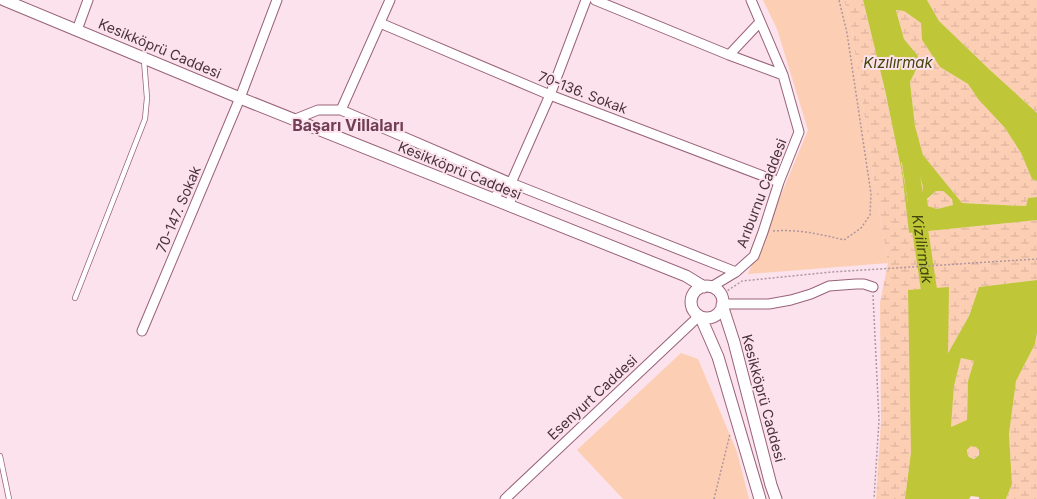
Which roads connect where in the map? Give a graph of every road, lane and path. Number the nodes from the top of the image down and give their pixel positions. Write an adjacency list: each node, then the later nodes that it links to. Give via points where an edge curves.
1 (4, 0): 11 (street, Kesikköprü Caddesi)
2 (88, 0): 11 (street)
3 (277, 0): 16 (street, 70-147. Sokak)
4 (390, 0): 10 (street)
5 (586, 0): 15 (street)
6 (595, 0): 12 (street)
7 (752, 0): 9 (street, Arıburnu Caddesi)
8 (839, 0): 23 (path, via 847,33 871,194 870,215 861,228 844,240 813,232)
9 (760, 22): 12 (street); 14 (street, Arıburnu Caddesi)
10 (380, 23): 15 (street, 70-136. Sokak); 17 (street)
11 (77, 30): 13 (street, Kesikköprü Caddesi)
12 (729, 55): 14 (street)
13 (144, 58): 16 (street, Kesikköprü Caddesi); 28 (lane, via 147,98 145,119)
14 (783, 76): 19 (street, Arıburnu Caddesi, via 799,132)
15 (550, 95): 19 (street, 70-136. Sokak); 20 (street)
16 (240, 98): 18 (street, Kesikköprü Caddesi); 31 (street, 70-147. Sokak)
17 (341, 110): 18 (street, via 318,110); 20 (street, Kesikköprü Caddesi)
18 (294, 120): 21 (street, Kesikköprü Caddesi)
19 (779, 182): 23 (street, Arıburnu Caddesi)
20 (510, 183): 21 (street); 22 (street); 25 (street, Kesikköprü Caddesi)
21 (494, 200): 22 (street, Kesikköprü Caddesi)
22 (509, 206): 26 (street, Kesikköprü Caddesi, via 686,276)
23 (763, 232): 25 (street, Arıburnu Caddesi, via 754,256)
24 (1037, 259): 29 (path, via 832,272 742,281)
25 (736, 272): 26 (street, Arıburnu Caddesi)
26 (707, 287): 29 (street, via 716,289); 30 (street, via 695,291 692,295 693,312)
27 (873, 287): 29 (street, via 864,284 829,286 812,294 769,304); 39 (path, via 879,420)
28 (75, 298)
29 (722, 301): 30 (street, via 720,312 716,316 708,319); 38 (street, Kesikköprü Caddesi)
30 (700, 317): 32 (street, via 718,357); 35 (street, Esenyurt Caddesi)
31 (142, 331)
32 (738, 425): 36 (path, via 729,435); 37 (street)
33 (0, 456): 34 (lane)
34 (9, 499)
35 (505, 499)
36 (714, 499)
37 (760, 499)
38 (776, 499)
39 (874, 499)

